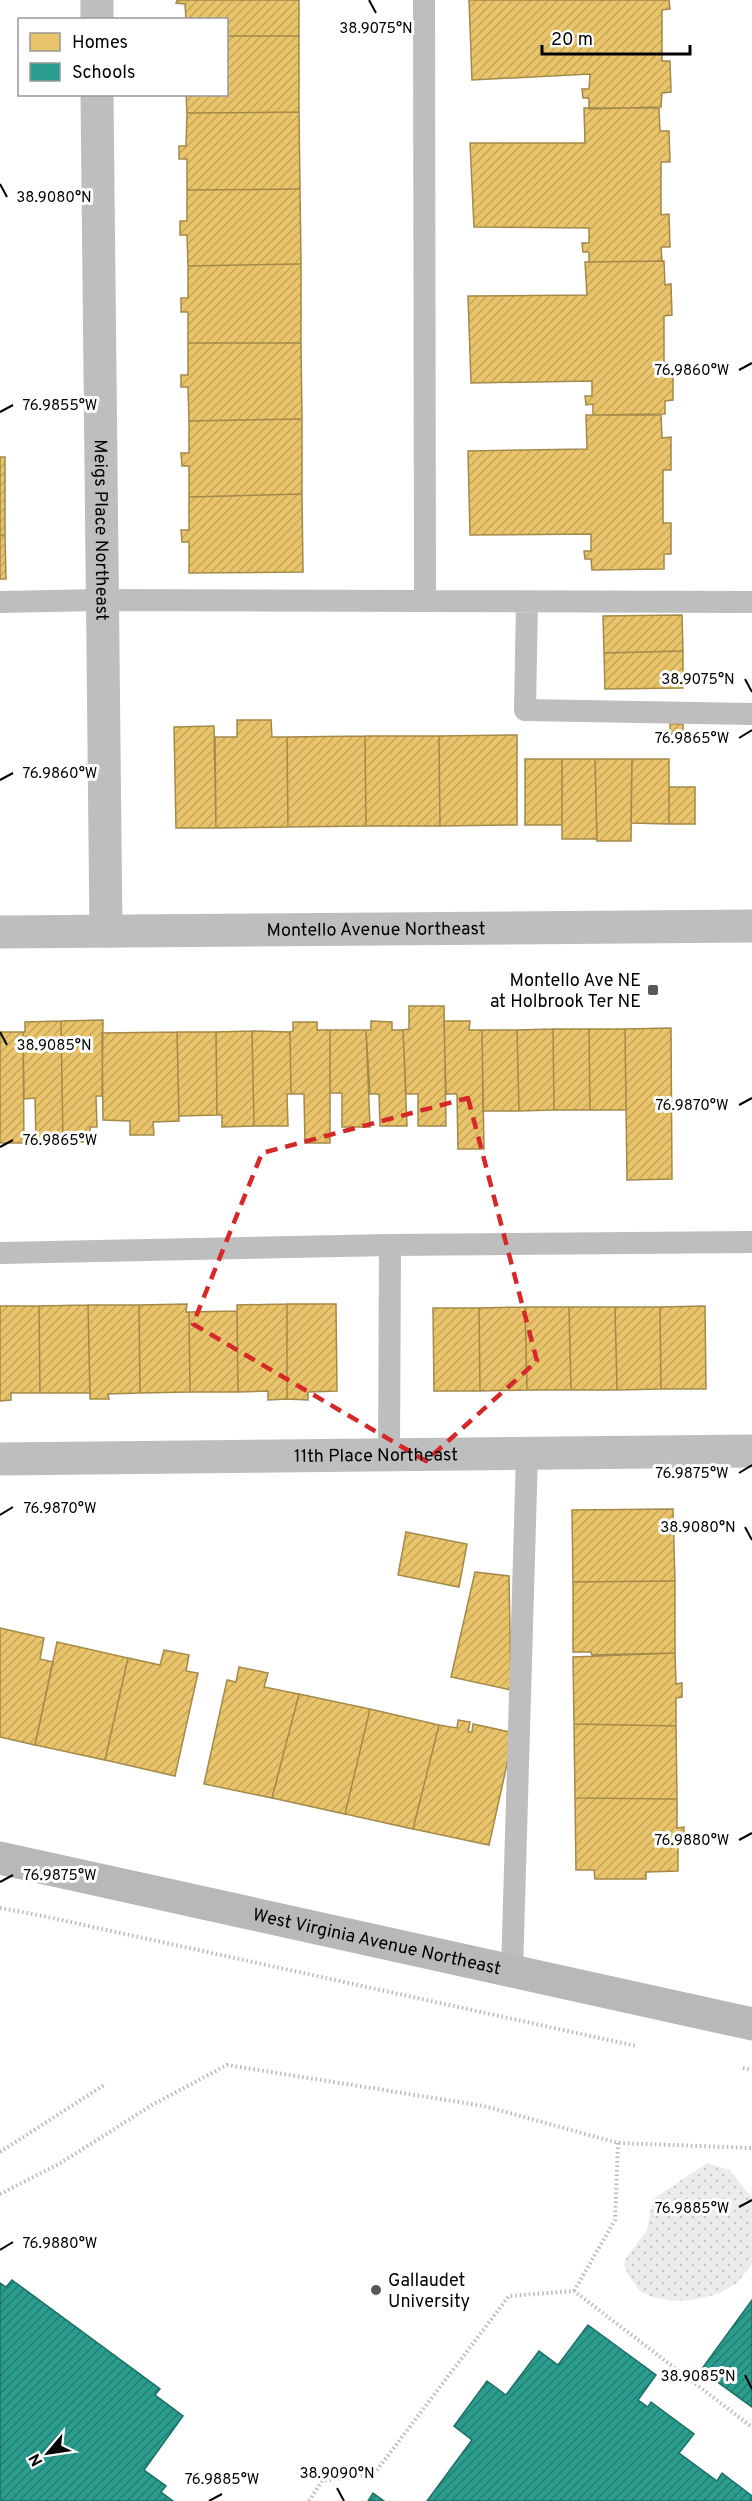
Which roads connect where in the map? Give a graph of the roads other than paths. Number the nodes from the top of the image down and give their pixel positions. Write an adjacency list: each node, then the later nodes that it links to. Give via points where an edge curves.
1 (97, 0): 3 (street)
2 (424, 0): 6 (lane)
3 (97, 18)
4 (98, 96): 5 (street, Meigs Place Northeast)
5 (101, 600): 6 (lane); 9 (lane); 12 (street, Meigs Place Northeast)
6 (425, 601): 7 (lane)
7 (527, 602): 8 (lane); 10 (lane, via 525,710)
8 (752, 602)
9 (0, 603)
10 (752, 714)
11 (752, 926): 12 (street, Montello Avenue Northeast)
12 (106, 931): 13 (street, Montello Avenue Northeast)
13 (0, 932)
14 (752, 1242): 15 (lane)
15 (390, 1245): 16 (lane); 19 (lane)
16 (0, 1253)
17 (752, 1451): 18 (street, 11th Place Northeast)
18 (527, 1454): 19 (street, 11th Place Northeast); 22 (lane)
19 (389, 1456): 20 (street, 11th Place Northeast)
20 (0, 1459)
21 (0, 1860): 22 (street, West Virginia Avenue Northeast)
22 (512, 1972): 23 (street, West Virginia Avenue Northeast)
23 (752, 2024)

